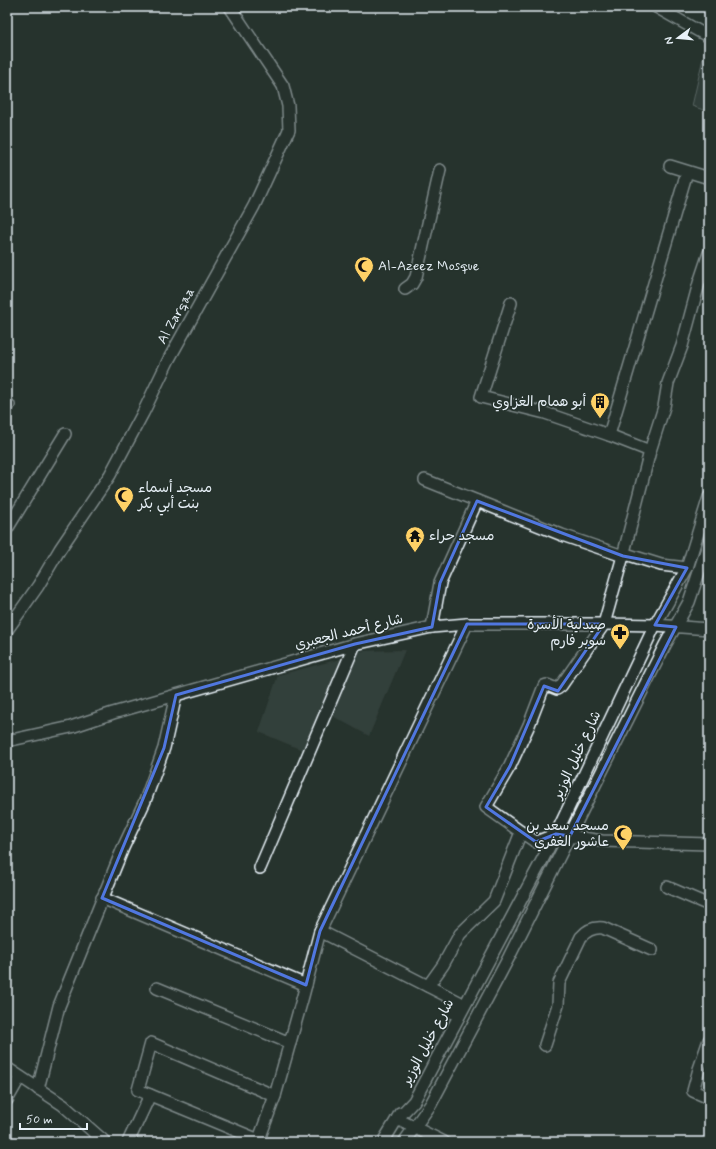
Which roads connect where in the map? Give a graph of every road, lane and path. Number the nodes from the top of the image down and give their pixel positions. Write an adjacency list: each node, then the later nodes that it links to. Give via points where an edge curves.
1 (230, 7): 27 (street, Al Zarqaa, via 283,86 288,106 289,130 254,206 169,359 110,475)
2 (656, 7): 3 (street)
3 (709, 37)
4 (670, 166): 6 (street)
5 (440, 170): 9 (street, via 416,277)
6 (687, 172): 7 (street); 12 (street)
7 (709, 178)
8 (709, 253): 13 (street, via 682,346 668,383 664,407)
9 (405, 289)
10 (511, 303): 12 (street, via 481,397 545,413)
11 (65, 434): 17 (street)
12 (609, 435): 13 (street)
13 (650, 451): 19 (street)
14 (424, 480): 16 (street)
15 (709, 497): 20 (street, شارع خليل الوزير)
16 (477, 501): 19 (street); 24 (street, via 440,583)
17 (7, 529)
18 (709, 542): 25 (street, شارع خليل الوزير, via 689,602)
19 (623, 556): 20 (street, via 629,555 661,565); 22 (street)
20 (687, 568): 23 (street, شارع خليل الوزير)
21 (467, 624): 22 (street, شارع أحمد الجعبري); 24 (street, شارع أحمد الجعبري); 39 (street)
22 (604, 624): 23 (street, شارع أحمد الجعبري); 31 (street, via 561,686 557,689 544,686 510,766 486,807)
23 (655, 625): 25 (street, شارع أحمد الجعبري); 32 (street, شارع خليل الوزير)
24 (432, 627): 28 (street, شارع أحمد الجعبري)
25 (676, 627): 26 (street, شارع أحمد الجعبري); 33 (street, شارع خليل الوزير)
26 (709, 629)
27 (7, 630)
28 (355, 644): 29 (street, شارع أحمد الجعبري); 35 (street)
29 (176, 695): 30 (street, شارع أحمد الجعبري, via 71,727); 37 (street, via 164,748 145,801)
30 (7, 741)
31 (521, 832): 32 (street, via 536,842); 42 (street, via 494,901 460,934)
32 (556, 834): 33 (street); 54 (street, شارع خليل الوزير, via 414,1101)
33 (570, 836): 34 (street, via 602,841); 55 (street, شارع خليل الوزير, via 510,957 431,1104)
34 (709, 844)
35 (260, 868)
36 (667, 887): 38 (street)
37 (102, 898): 41 (street); 49 (street, via 59,1006)
38 (709, 905)
39 (320, 931): 41 (street); 42 (street)
40 (652, 950): 46 (street, via 603,928 586,931 581,936 559,983 558,1005)
41 (306, 985): 45 (street)
42 (428, 986): 54 (street, via 459,1002)
43 (158, 988): 45 (street)
44 (709, 1040): 52 (street, via 693,1091)
45 (290, 1043): 51 (street)
46 (545, 1045)
47 (7, 1068): 48 (street)
48 (20, 1077): 49 (street); 53 (street)
49 (38, 1089): 57 (street, via 62,1105)
50 (150, 1096): 51 (street, via 138,1090 152,1044); 56 (street); 58 (street)
51 (275, 1096): 56 (street)
52 (709, 1098)
53 (7, 1100)
54 (396, 1119): 55 (street); 59 (street, شارع خليل الوزير)
55 (414, 1128): 60 (street, شارع خليل الوزير); 61 (street)
56 (259, 1141)
57 (105, 1142)
58 (128, 1142)
59 (383, 1142)
60 (404, 1142)
61 (444, 1142)

